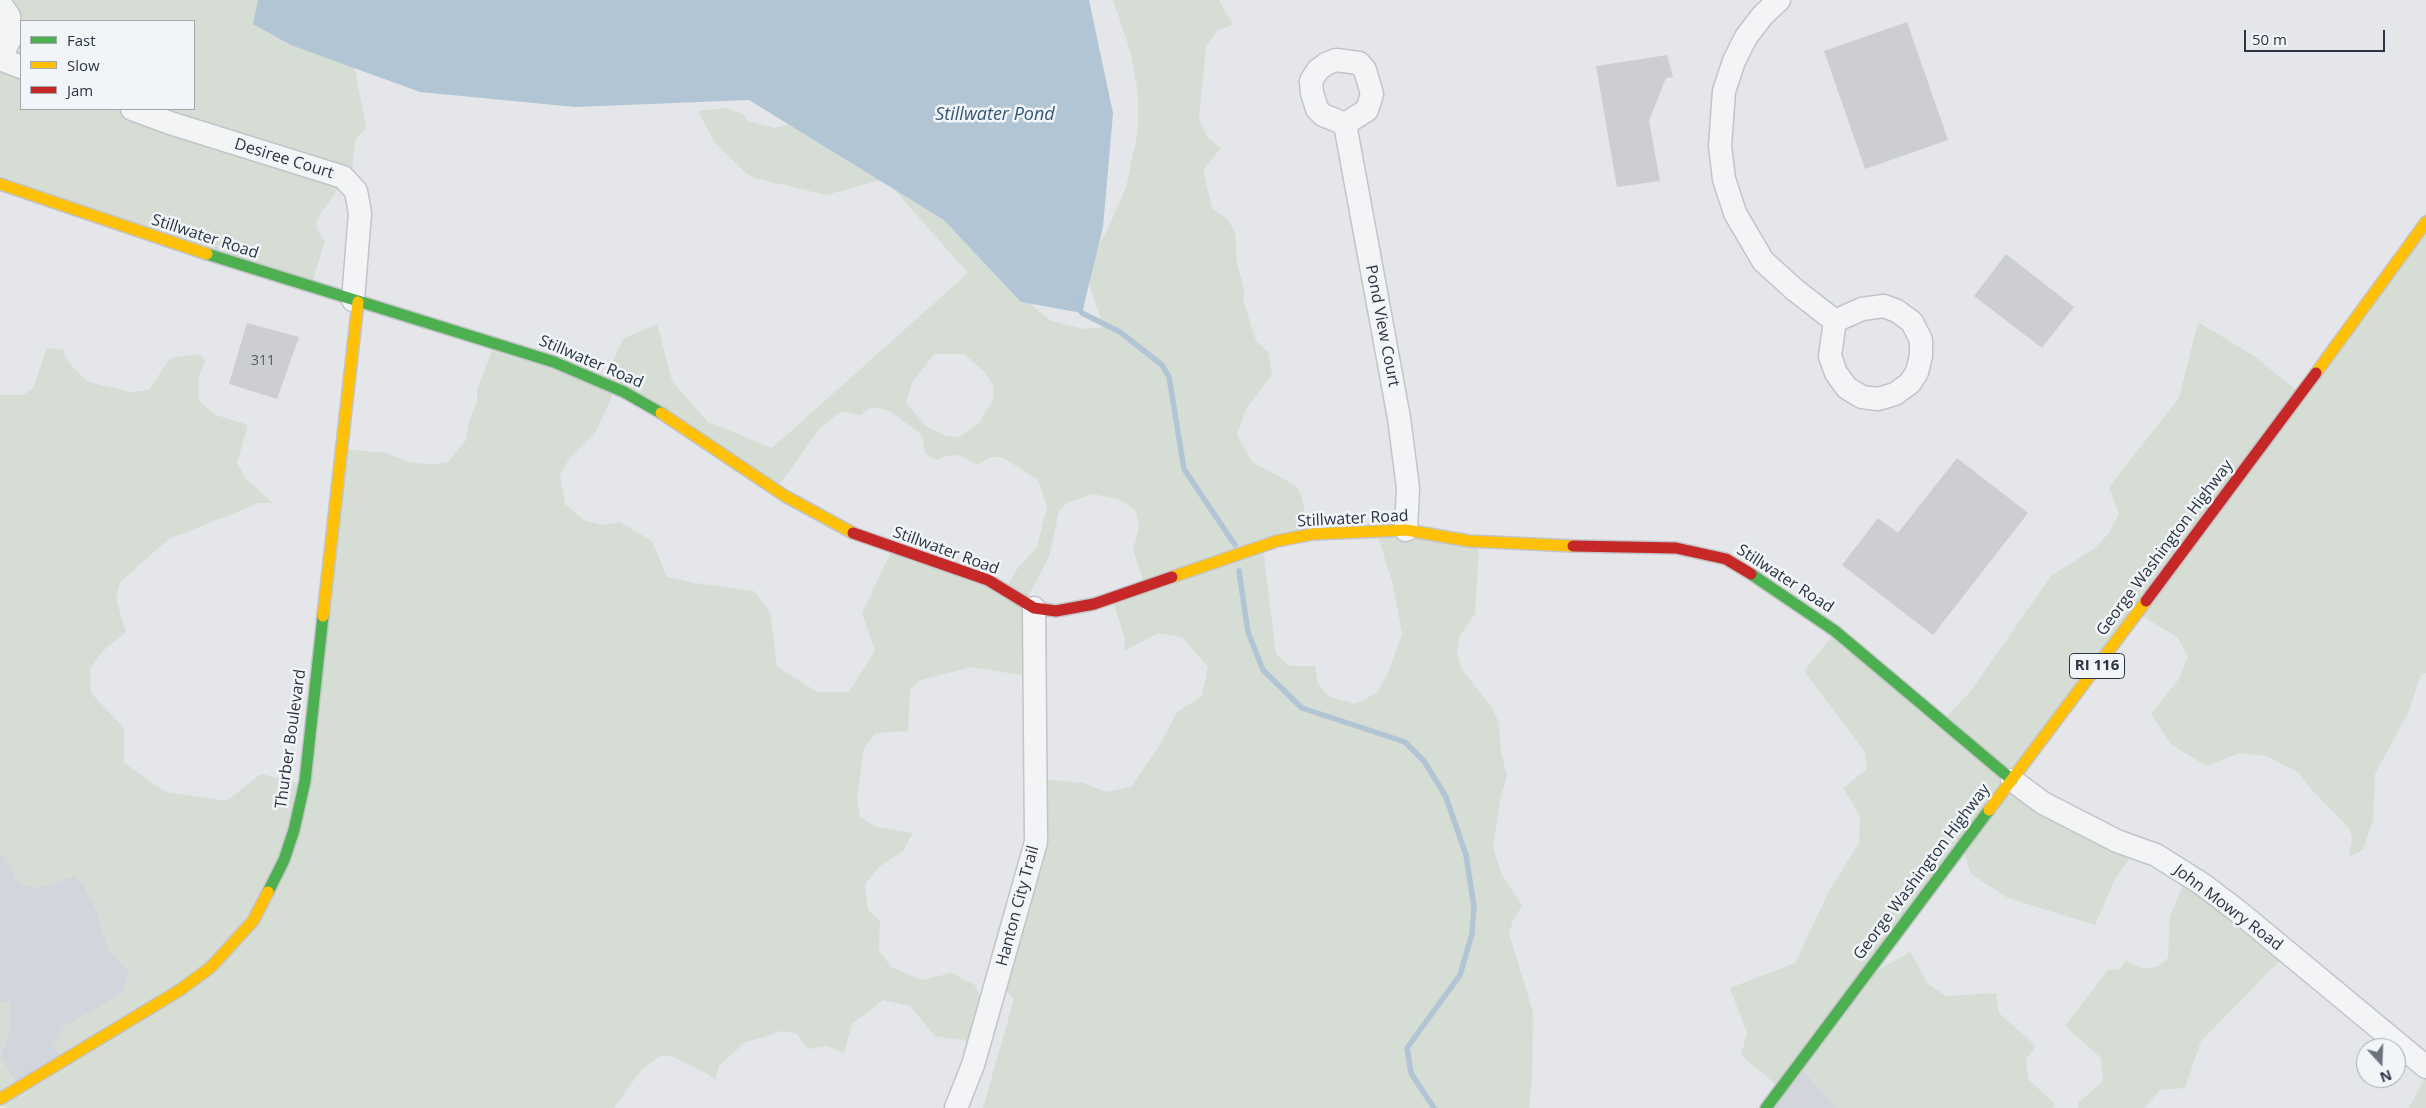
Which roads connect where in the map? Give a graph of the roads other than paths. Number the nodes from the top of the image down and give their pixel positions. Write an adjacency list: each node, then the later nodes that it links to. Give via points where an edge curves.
1 (1779, 0): 11 (street, via 1746,37 1724,91 1720,146 1724,179 1734,213 1763,261)
2 (0, 3): 3 (street, via 10,16 10,39)
3 (0, 54)
4 (0, 59): 5 (street)
5 (20, 67)
6 (135, 110): 10 (street, Desiree Court, via 343,177 356,191 360,213)
7 (1345, 124): 12 (street, Pond View Court, via 1399,418 1408,488)
8 (0, 184): 10 (street, Stillwater Road)
9 (2426, 222): 14 (street, George Washington Highway / RI 116, via 2326,362)
10 (355, 301): 13 (street, Stillwater Road, via 554,362 624,392 650,405 821,517 860,537 988,580); 16 (street, Thurber Boulevard, via 304,781 284,860 253,921 211,967 180,990)
11 (1835, 321): 11 (street, via 1830,356 1836,373 1847,388 1862,397 1878,398 1895,394 1910,383 1921,356 1921,340 1912,322 1884,306 1862,309)
12 (1406, 530): 13 (street, Stillwater Road, via 1313,534 1277,541 1094,604 1056,611); 14 (street, Stillwater Road, via 1469,541 1676,548 1726,559 1769,584 1835,631)
13 (1034, 608): 17 (street, Hanton City Trail, via 1036,842 973,1065)
14 (2012, 780): 15 (street, John Mowry Road, via 2043,803 2116,841 2156,855 2202,884); 18 (street, George Washington Highway / RI 116)
15 (2426, 1067)
16 (0, 1099)
17 (956, 1108)
18 (1766, 1108)

